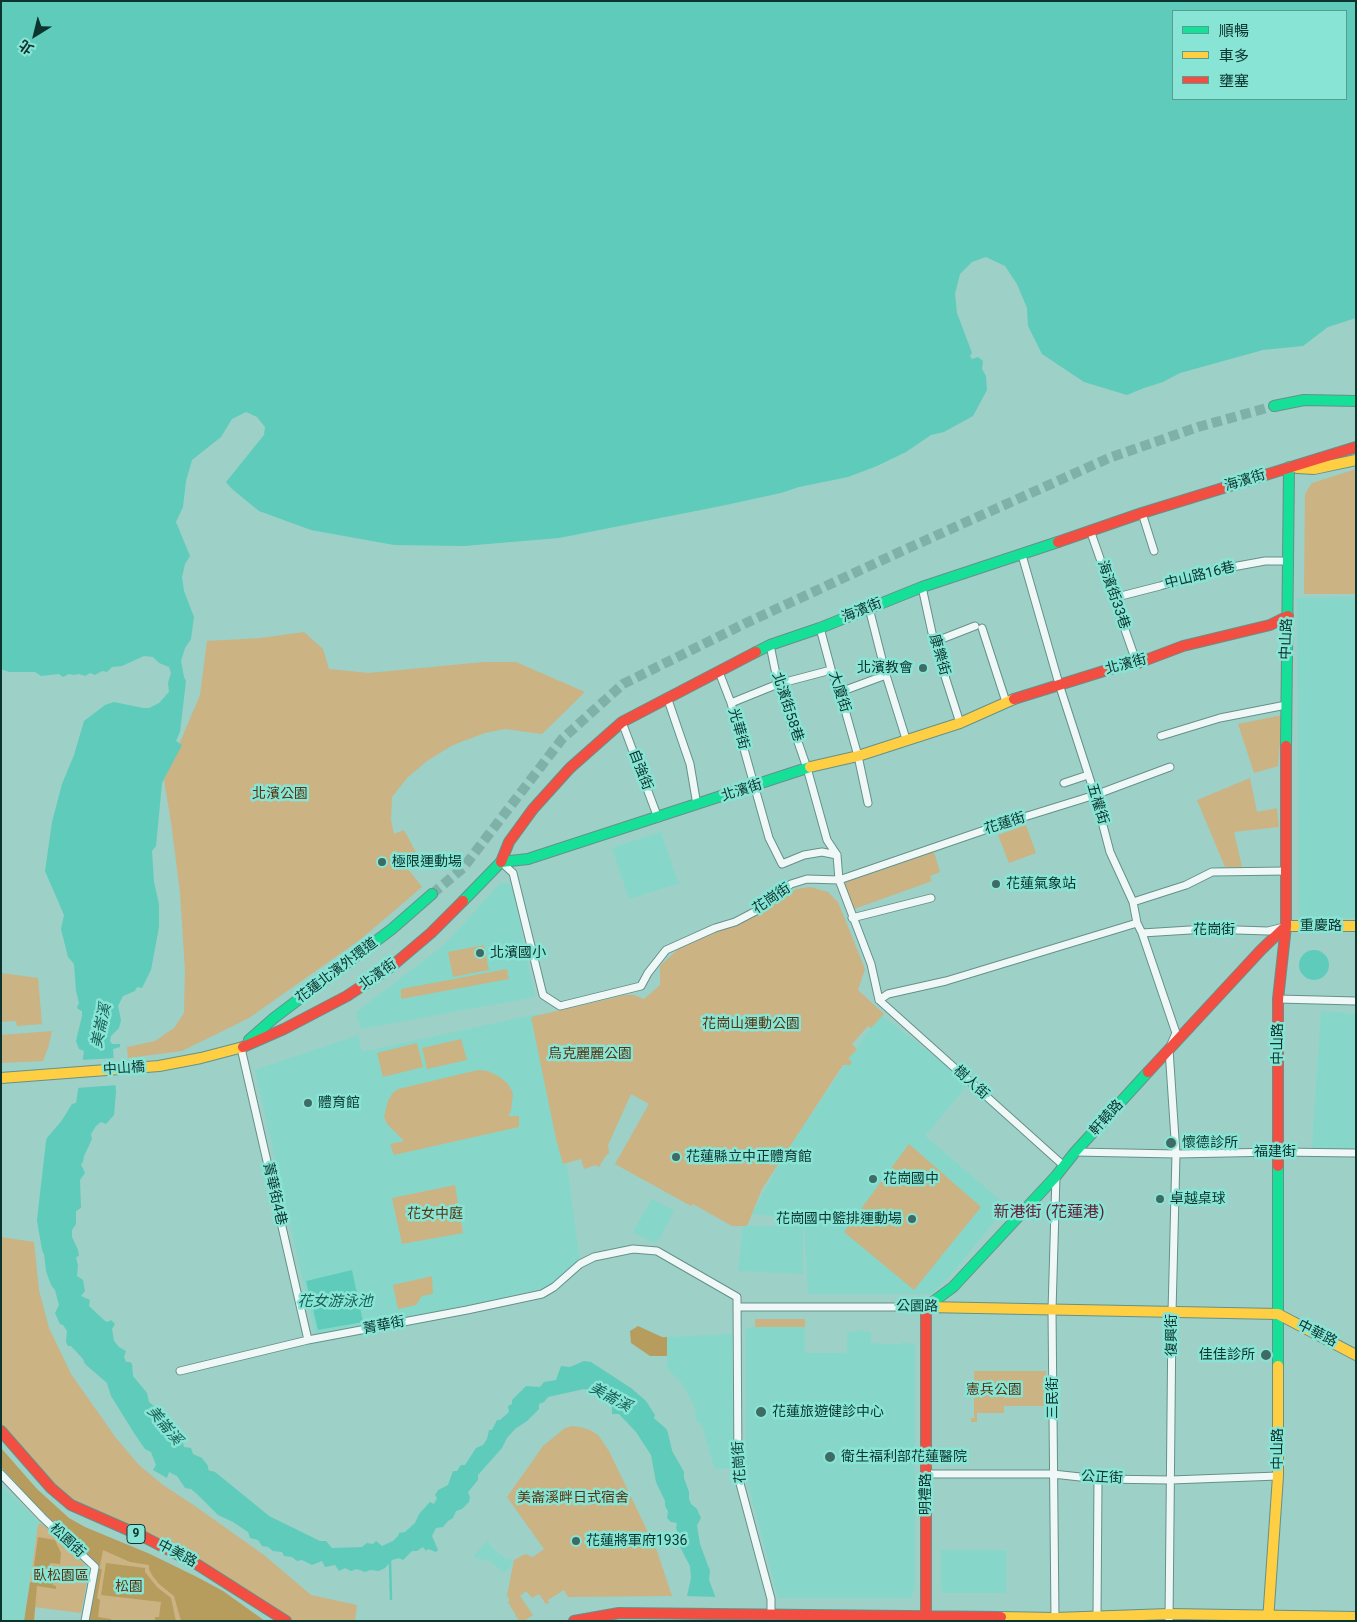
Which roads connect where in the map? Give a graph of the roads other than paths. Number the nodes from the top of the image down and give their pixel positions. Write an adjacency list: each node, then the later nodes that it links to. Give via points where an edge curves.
1 (1353, 401): 2 (main road, via 1304,400)
2 (1274, 406)
3 (1356, 447): 5 (main road, 海濱街)
4 (1356, 460): 5 (main road, 海濱街, via 1314,469)
5 (1289, 467): 6 (main road, 海濱街); 10 (main road, 中山路)
6 (1142, 513): 7 (main road, 海濱街); 8 (street)
7 (1090, 530): 9 (main road, 海濱街); 12 (street, 海濱街33巷)
8 (1154, 551)
9 (1022, 556): 11 (main road, 海濱街, via 1003,559); 23 (street, 五權街)
10 (1288, 561): 12 (street, 中山路16巷, via 1265,561 1205,572); 14 (main road, 中山路)
11 (922, 587): 13 (main road, 海濱街); 16 (street, 康樂街)
12 (1113, 598): 18 (street, 海濱街33巷)
13 (869, 608): 15 (main road, 海濱街); 21 (street)
14 (1288, 616): 18 (main road, 北濱街, via 1270,625); 28 (main road, 中山路)
15 (820, 628): 17 (main road, 海濱街); 19 (street, 大廈街)
16 (934, 642): 26 (street, via 978,627); 30 (street, 康樂街)
17 (770, 646): 20 (main road, 海濱街); 22 (street, 北濱街58巷)
18 (1136, 661): 23 (main road, 北濱街)
19 (832, 670): 22 (street); 24 (street, 大廈街)
20 (719, 672): 25 (main road, 海濱街); 27 (street, 光華街)
21 (886, 675): 24 (street); 32 (street)
22 (778, 684): 27 (street); 35 (street, 北濱街58巷)
23 (1060, 684): 26 (main road, 北濱街); 36 (street, 五權街)
24 (840, 692): 33 (street, 大廈街)
25 (667, 698): 29 (main road, 海濱街); 41 (street, via 690,764)
26 (1006, 702): 30 (main road, 北濱街)
27 (731, 704): 38 (street, 光華街)
28 (1286, 705): 31 (street, via 1220,718); 45 (main road, 中山路)
29 (622, 722): 42 (street, 自強街); 44 (main road, 海濱街, via 570,768 533,809 509,842)
30 (960, 723): 32 (main road, 北濱街)
31 (1161, 736)
32 (906, 740): 33 (main road, 北濱街)
33 (858, 756): 35 (main road, 北濱街); 40 (street, 大廈街)
34 (1170, 767): 39 (street, 花蓮街)
35 (807, 768): 38 (main road, 北濱街); 43 (street, 北濱街58巷, via 827,840)
36 (1088, 774): 37 (street); 39 (street, 五權街)
37 (1064, 783)
38 (755, 787): 41 (main road, 北濱街); 43 (street, 光華街, via 772,847 782,864 822,852)
39 (1095, 795): 46 (street, 花蓮街); 49 (street, 五權街, via 1110,852)
40 (868, 803)
41 (697, 805): 42 (main road, 北濱街)
42 (658, 818): 44 (main road, 北濱街, via 528,859)
43 (837, 856): 46 (street)
44 (502, 862): 46 (street, 花崗街, via 513,873 543,995 560,1006 641,986 666,950 735,922 791,884 807,878); 58 (main road, 北濱街, via 431,933 392,966 347,996)
45 (1286, 872): 49 (street, via 1212,872 1186,885); 52 (main road, 中山路)
46 (839, 880): 50 (street)
47 (432, 894): 58 (main road, 花蓮北濱外環道, via 274,1018)
48 (931, 898): 50 (street)
49 (1133, 902): 51 (street, 五權街)
50 (852, 918): 56 (street, via 871,964)
51 (1137, 923): 54 (street, 五權街); 56 (street, via 946,981 888,994)
52 (1286, 926): 53 (main road, 重慶路); 54 (street, 花崗街, via 1268,931 1206,929); 55 (main road, 中山路); 59 (main road, 軒轅路)
53 (1356, 926)
54 (1142, 933): 59 (street, 五權街, via 1176,1032)
55 (1278, 999): 57 (street); 63 (main road, 中山路)
56 (879, 1000): 66 (street, 樹人街)
57 (1356, 1001)
58 (241, 1048): 60 (main road, 北濱街); 73 (street, 菁華街4巷)
59 (1169, 1049): 62 (main road, 軒轅路); 65 (street, 復興街)
60 (221, 1053): 61 (main road, 中山橋, via 159,1066)
61 (1, 1078)
62 (1075, 1152): 65 (street, 福建街); 66 (main road, 軒轅路)
63 (1278, 1152): 64 (street, 福建街); 65 (street, 福建街); 72 (main road, 中山路)
64 (1356, 1153)
65 (1176, 1154): 71 (street, 復興街)
66 (1064, 1166): 67 (main road, 軒轅路)
67 (1056, 1176): 69 (main road, 軒轅路, via 953,1287); 70 (street, 三民街)
68 (737, 1306): 69 (street, 公園路); 73 (street, 菁華街, via 737,1297 657,1251 633,1249 594,1257 542,1294); 83 (street, 花崗街, via 738,1476 771,1599)
69 (926, 1307): 70 (main road, 公園路); 78 (main road, 明禮路)
70 (1052, 1310): 71 (main road, 公園路); 79 (street, 三民街)
71 (1172, 1312): 72 (main road, 公園路); 82 (street, 復興街)
72 (1278, 1314): 74 (main road, 中華路); 80 (main road, 中山路)
73 (308, 1340): 75 (street, 菁華街)
74 (1356, 1354)
75 (180, 1371)
76 (1, 1431): 91 (main road, 中美路 / 9, via 51,1488 71,1505 198,1565)
77 (1, 1474): 90 (street, 松園街, via 95,1567)
78 (926, 1474): 79 (street, 公正街); 85 (main road, 明禮路)
79 (1053, 1474): 81 (street, 公正街); 89 (street, 三民街)
80 (1278, 1476): 82 (street, 公正街); 87 (main road, 中山路)
81 (1098, 1479): 82 (street, 公正街); 84 (street)
82 (1171, 1480): 86 (street, 復興街)
83 (771, 1614): 85 (main road); 92 (main road, via 619,1613)
84 (1097, 1617): 86 (main road); 89 (main road)
85 (926, 1618): 89 (main road)
86 (1169, 1618): 87 (main road)
87 (1268, 1618): 88 (main road)
88 (1356, 1618)
89 (1054, 1619)
90 (85, 1621)
91 (286, 1621)
92 (574, 1621)

